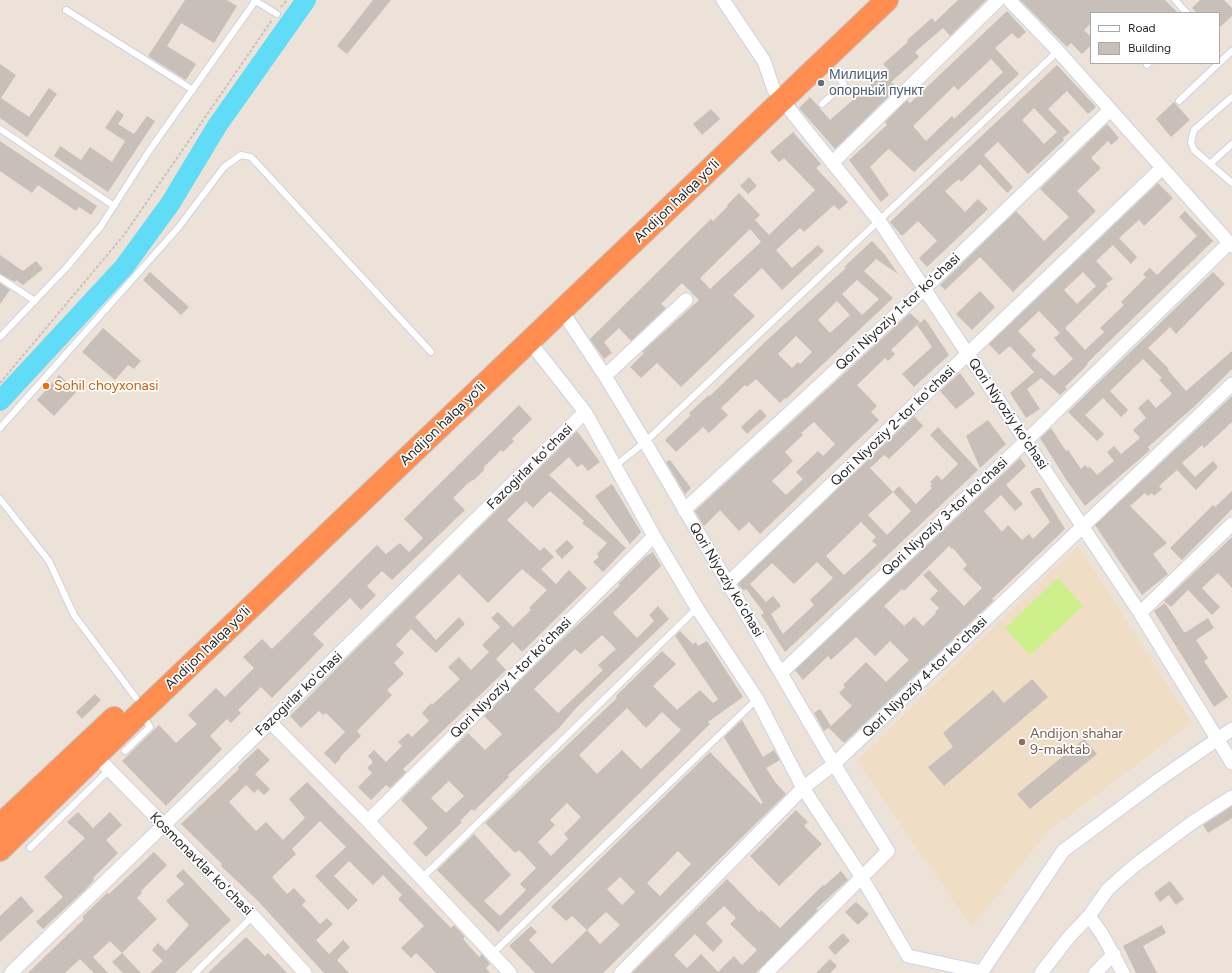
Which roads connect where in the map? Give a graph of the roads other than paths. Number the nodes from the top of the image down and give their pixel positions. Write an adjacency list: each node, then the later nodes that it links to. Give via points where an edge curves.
1 (255, 0): 10 (lane); 16 (lane)
2 (723, 0): 17 (street, Qori Niyoziy ko'chasi, via 764,61)
3 (868, 0): 17 (highway, Andijon halqa yo‘li)
4 (887, 0): 13 (highway, Andijon halqa yo‘li)
5 (998, 0): 24 (street)
6 (1009, 0): 11 (street)
7 (1175, 0): 9 (lane)
8 (66, 10): 16 (lane)
9 (1186, 12)
10 (276, 14)
11 (1058, 51): 21 (street); 29 (lane)
12 (1232, 51): 14 (lane)
13 (823, 61): 17 (highway, Andijon halqa yo‘li); 20 (lane, via 844,84)
14 (1220, 62)
15 (1218, 64): 19 (lane)
16 (193, 90): 28 (lane, via 149,151)
17 (778, 95): 24 (street, Qori Niyoziy ko'chasi); 35 (highway, Andijon halqa yo‘li); 57 (highway, Andijon halqa yo‘li)
18 (1232, 97): 25 (lane, via 1194,130 1191,142 1194,150)
19 (1179, 101)
20 (822, 104)
21 (1110, 110): 26 (street); 32 (street, Qori Niyoziy 1-tor koʻchasi)
22 (0, 128): 28 (lane)
23 (1232, 144): 25 (lane)
24 (832, 163): 29 (street, Qori Niyoziy ko'chasi)
25 (1210, 164): 27 (lane)
26 (1162, 168): 30 (street); 39 (street, Qori Niyoziy 2-tor koʻchasi)
27 (1232, 183)
28 (114, 206): 34 (lane, via 101,226)
29 (880, 222): 32 (street, Qori Niyoziy ko'chasi); 45 (lane)
30 (1231, 245): 44 (street, Qori Niyoziy 3-tor koʻchasi)
31 (0, 278): 34 (lane)
32 (924, 289): 39 (street, Qori Niyoziy ko'chasi); 48 (street, Qori Niyoziy 1-tor koʻchasi)
33 (686, 300): 40 (street)
34 (35, 301): 36 (lane)
35 (562, 311): 37 (highway, Andijon halqa yo‘li); 40 (street, Qori Niyoziy ko'chasi)
36 (0, 337)
37 (530, 342): 42 (street); 57 (highway, Andijon halqa yo‘li)
38 (431, 352): 43 (lane, via 251,157 241,155 224,167 178,228)
39 (968, 355): 44 (street, Qori Niyoziy ko'chasi); 52 (street, Qori Niyoziy 2-tor koʻchasi)
40 (605, 376): 45 (street, Qori Niyoziy ko'chasi)
41 (1232, 384): 50 (street, Qori Niyoziy 4-tor koʻchasi)
42 (585, 412): 46 (street); 58 (street, Fazogirlar koʻchasi)
43 (0, 428)
44 (1026, 441): 50 (street, Qori Niyoziy ko'chasi); 55 (street, Qori Niyoziy 3-tor koʻchasi)
45 (645, 442): 46 (lane); 48 (street, Qori Niyoziy ko'chasi)
46 (615, 466): 51 (street)
47 (0, 499): 57 (lane, via 49,561 74,615)
48 (684, 510): 52 (street, Qori Niyoziy ko'chasi)
49 (1232, 524): 54 (street)
50 (1083, 527): 54 (street, Qori Niyoziy ko'chasi); 64 (street, Qori Niyoziy 4-tor koʻchasi)
51 (654, 536): 53 (street); 67 (street, Qori Niyoziy 1-tor koʻchasi)
52 (727, 584): 55 (street, Qori Niyoziy ko'chasi)
53 (697, 608): 56 (street); 73 (lane)
54 (1140, 613): 60 (street, Qori Niyoziy ko'chasi)
55 (781, 674): 64 (street, Qori Niyoziy ko'chasi)
56 (757, 699): 65 (street); 76 (lane)
57 (138, 705): 61 (lane, via 150,727); 62 (highway, Andijon halqa yo‘li); 68 (highway, Andijon halqa yo‘li)
58 (270, 722): 67 (street); 69 (street, Fazogirlar koʻchasi)
59 (1232, 730): 60 (street)
60 (1218, 742): 63 (street, Qori Niyoziy ko'chasi); 78 (street, via 1157,781 1063,851)
61 (125, 751)
62 (103, 763): 69 (street, Kosmonavtlar koʻchasi); 70 (lane); 71 (highway, Andijon halqa yo‘li)
63 (1232, 763)
64 (834, 764): 65 (street, Qori Niyoziy 4-tor koʻchasi); 72 (street, Qori Niyoziy ko'chasi, via 888,851)
65 (804, 788): 72 (street); 83 (street, Qori Niyoziy 4-tor koʻchasi)
66 (1232, 797): 75 (street, via 1193,822 1134,866 1108,889)
67 (368, 821): 73 (street)
68 (0, 826)
69 (162, 826): 74 (street, Kosmonavtlar koʻchasi); 79 (street, Fazogirlar koʻchasi)
70 (30, 848)
71 (0, 850)
72 (861, 876): 78 (street, via 908,956); 84 (street)
73 (422, 878): 76 (street)
74 (254, 916): 80 (lane); 81 (street, Kosmonavtlar koʻchasi)
75 (1089, 916): 77 (street); 85 (street)
76 (492, 954): 82 (street)
77 (1114, 954): 86 (street); 87 (street)
78 (981, 972)
79 (11, 973)
80 (195, 973)
81 (305, 973)
82 (510, 973)
83 (621, 973)
84 (766, 973)
85 (1041, 973)
86 (1095, 973)
87 (1123, 973)

